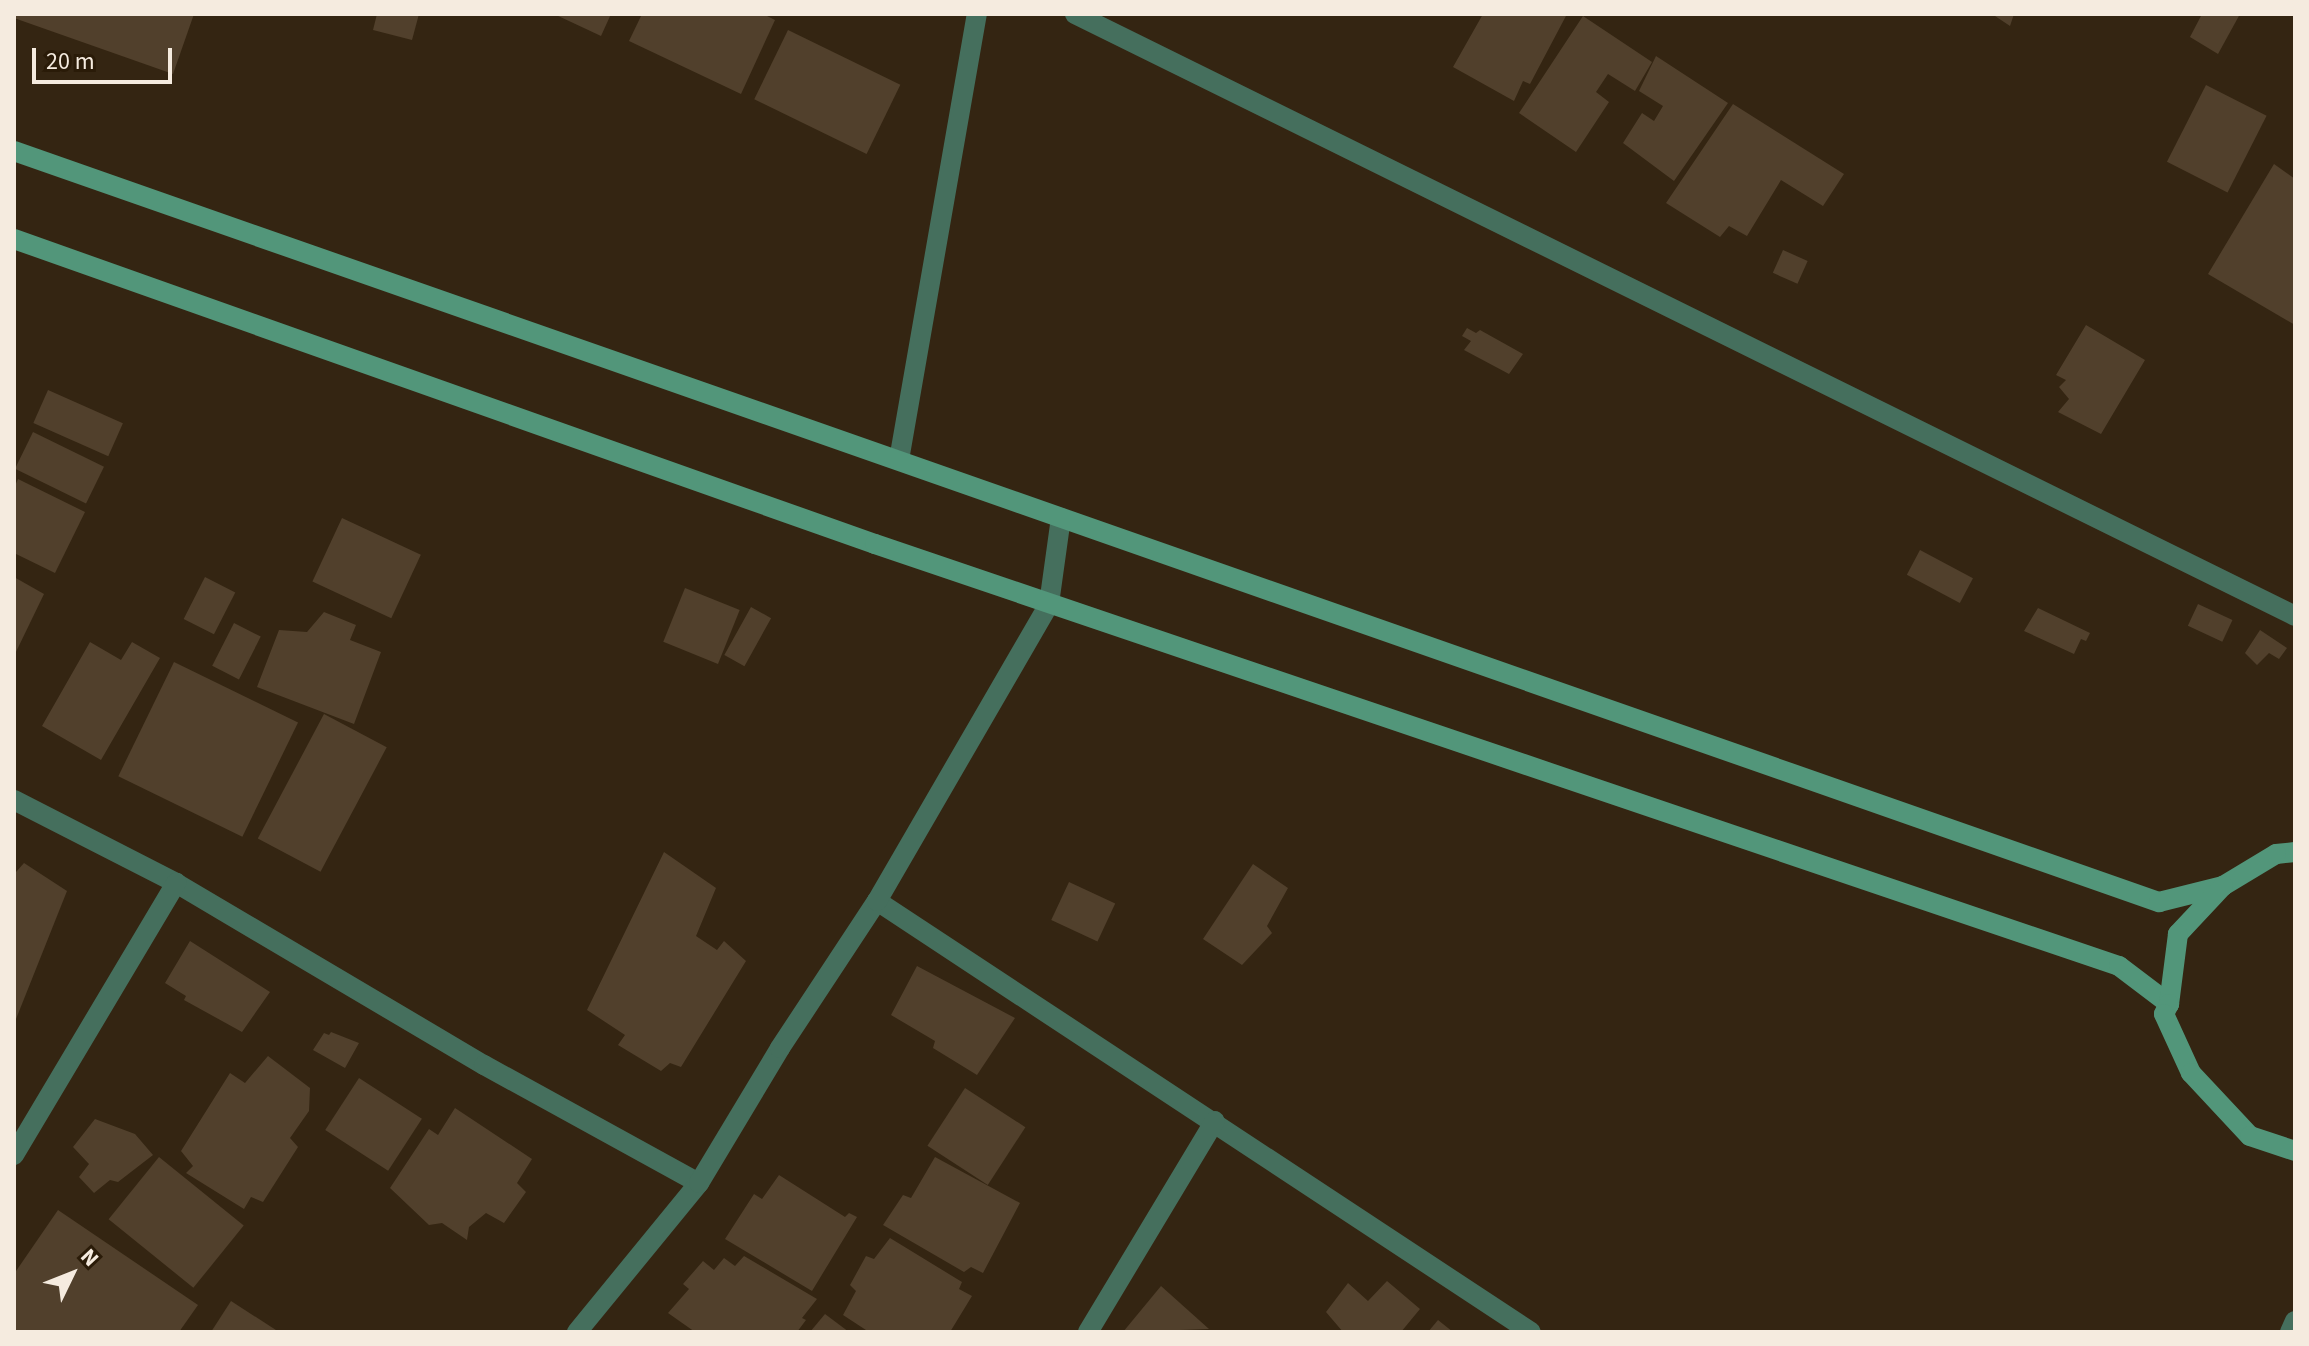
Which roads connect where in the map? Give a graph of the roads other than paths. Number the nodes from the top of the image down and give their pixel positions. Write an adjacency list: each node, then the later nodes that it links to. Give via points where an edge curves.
1 (977, 14): 5 (street)
2 (1075, 14): 8 (street)
3 (14, 151): 5 (main road)
4 (14, 239): 7 (main road)
5 (899, 460): 6 (main road)
6 (1061, 518): 7 (street); 12 (main road, via 2159,902)
7 (1049, 604): 13 (street); 14 (main road, via 2119,966)
8 (2295, 616)
9 (14, 800): 11 (street)
10 (2295, 852): 12 (main road, via 2276,854)
11 (176, 883): 17 (street); 18 (street, via 484,1065)
12 (2223, 886): 14 (main road, via 2178,934)
13 (877, 901): 15 (street); 18 (street)
14 (2169, 1004): 16 (main road, via 2164,1014 2191,1073 2250,1136)
15 (1215, 1121): 21 (street); 22 (street)
16 (2295, 1151)
17 (14, 1155)
18 (699, 1183): 20 (street)
19 (2295, 1321): 23 (street)
20 (577, 1332)
21 (1088, 1332)
22 (1531, 1332)
23 (2290, 1332)

